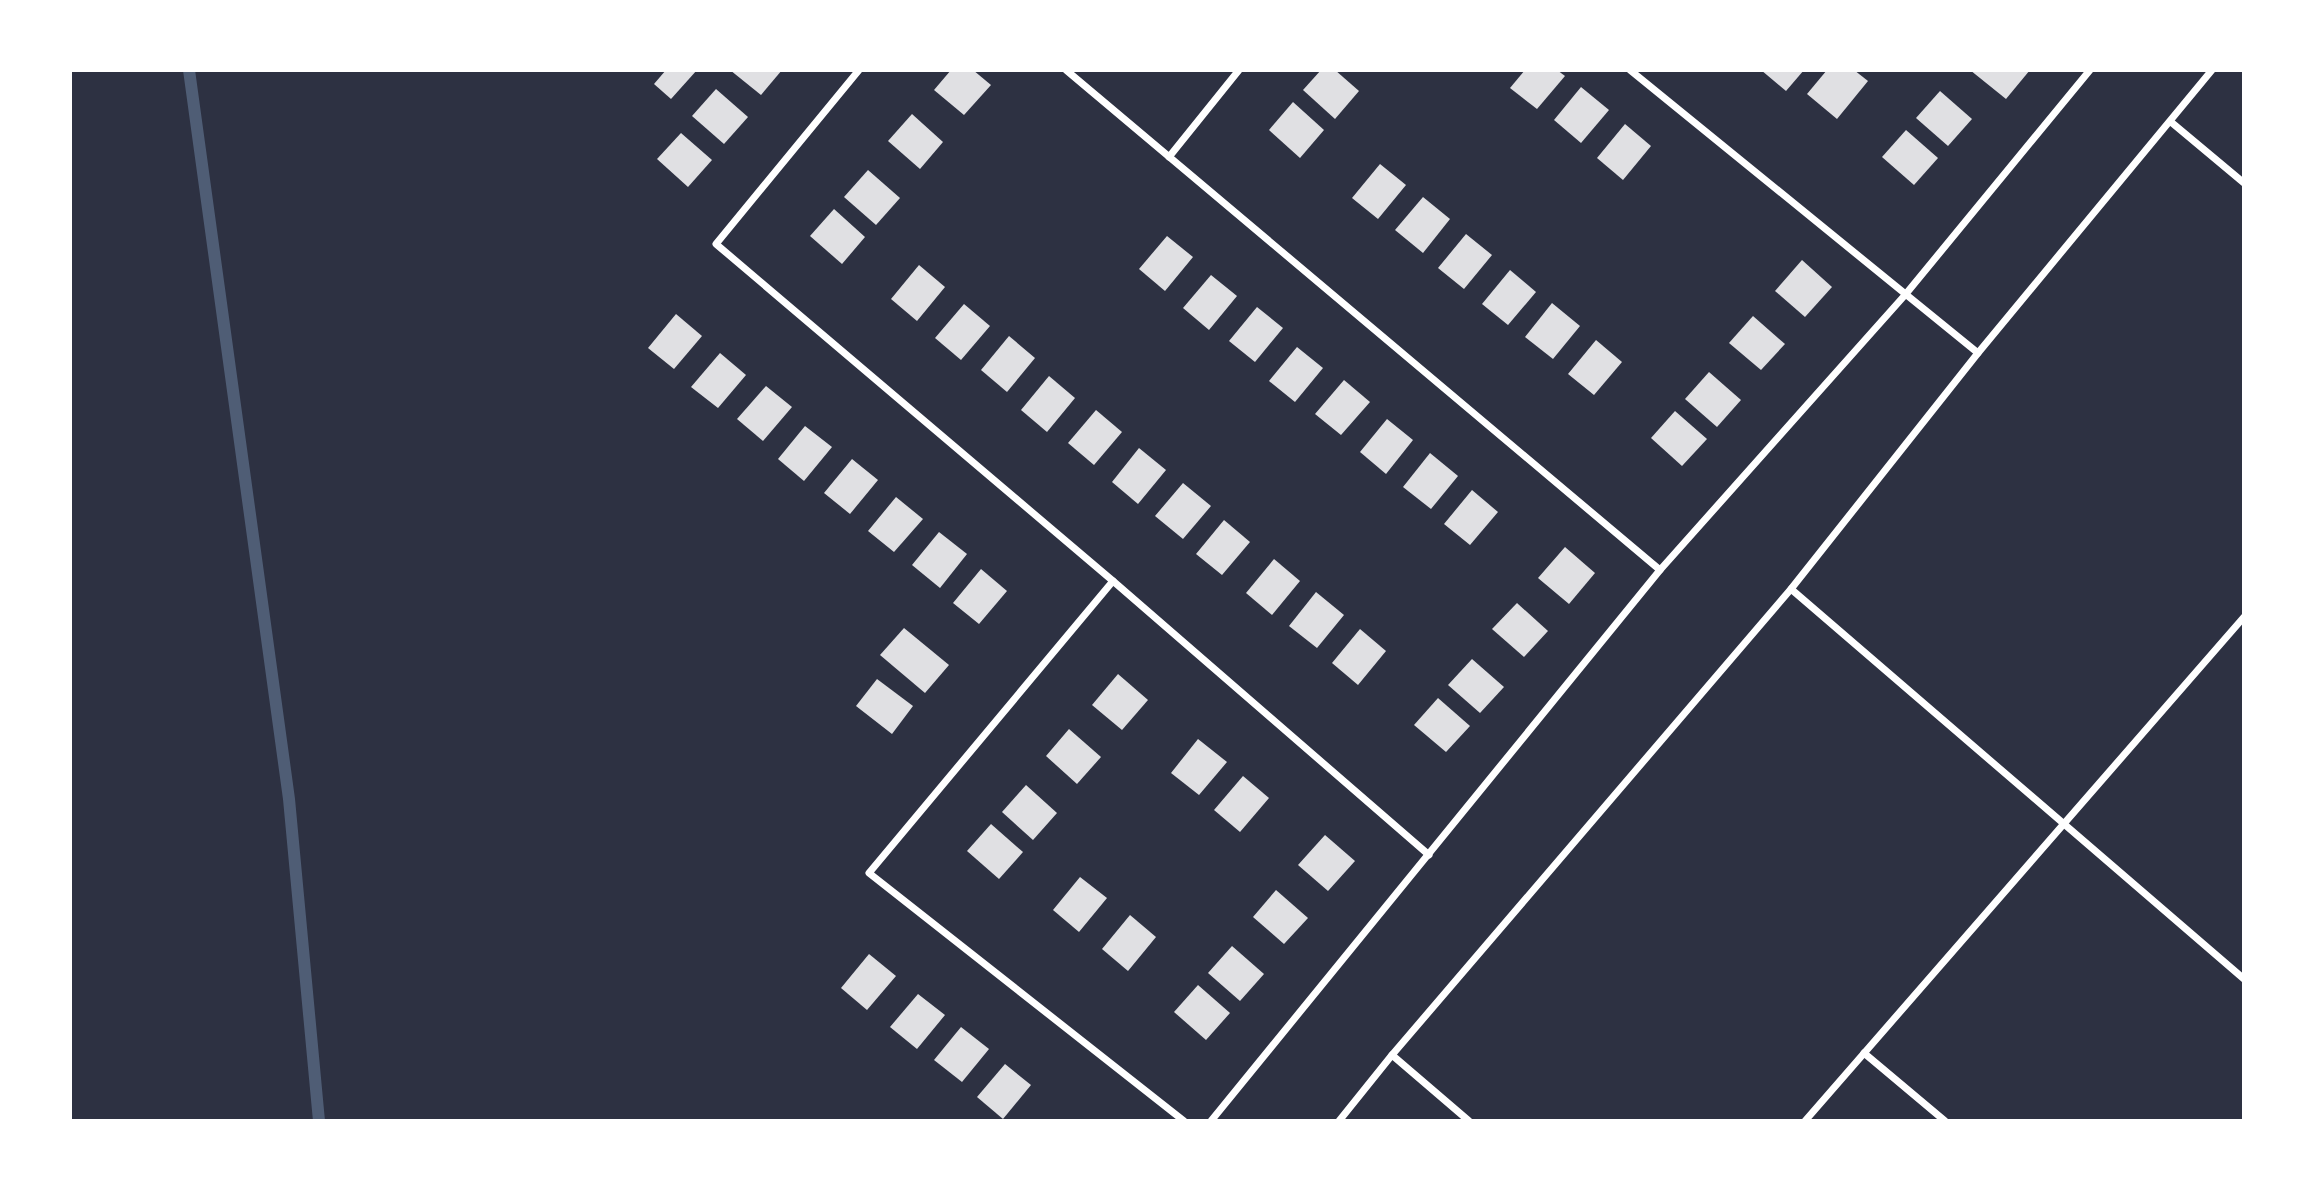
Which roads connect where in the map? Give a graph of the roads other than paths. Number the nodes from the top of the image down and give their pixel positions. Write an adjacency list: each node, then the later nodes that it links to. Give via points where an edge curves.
1 (859, 70): 13 (street, via 716,244)
2 (1066, 70): 8 (street)
3 (1239, 70): 8 (street)
4 (1630, 70): 10 (street)
5 (2090, 70): 10 (street)
6 (2212, 70): 7 (street)
7 (2171, 122): 9 (street); 11 (street)
8 (1169, 157): 12 (street)
9 (2244, 183)
10 (1905, 295): 11 (street); 12 (street)
11 (1978, 354): 14 (street)
12 (1660, 570): 17 (street)
13 (1113, 581): 17 (street); 21 (street, via 869,873)
14 (1791, 589): 16 (street); 20 (street)
15 (2244, 617): 16 (street)
16 (2064, 824): 18 (street); 19 (street)
17 (1429, 855): 22 (street)
18 (2244, 979)
19 (1864, 1053): 25 (street); 26 (street)
20 (1392, 1055): 23 (street); 24 (street)
21 (1184, 1121)
22 (1211, 1121)
23 (1339, 1121)
24 (1469, 1121)
25 (1805, 1121)
26 (1945, 1121)

